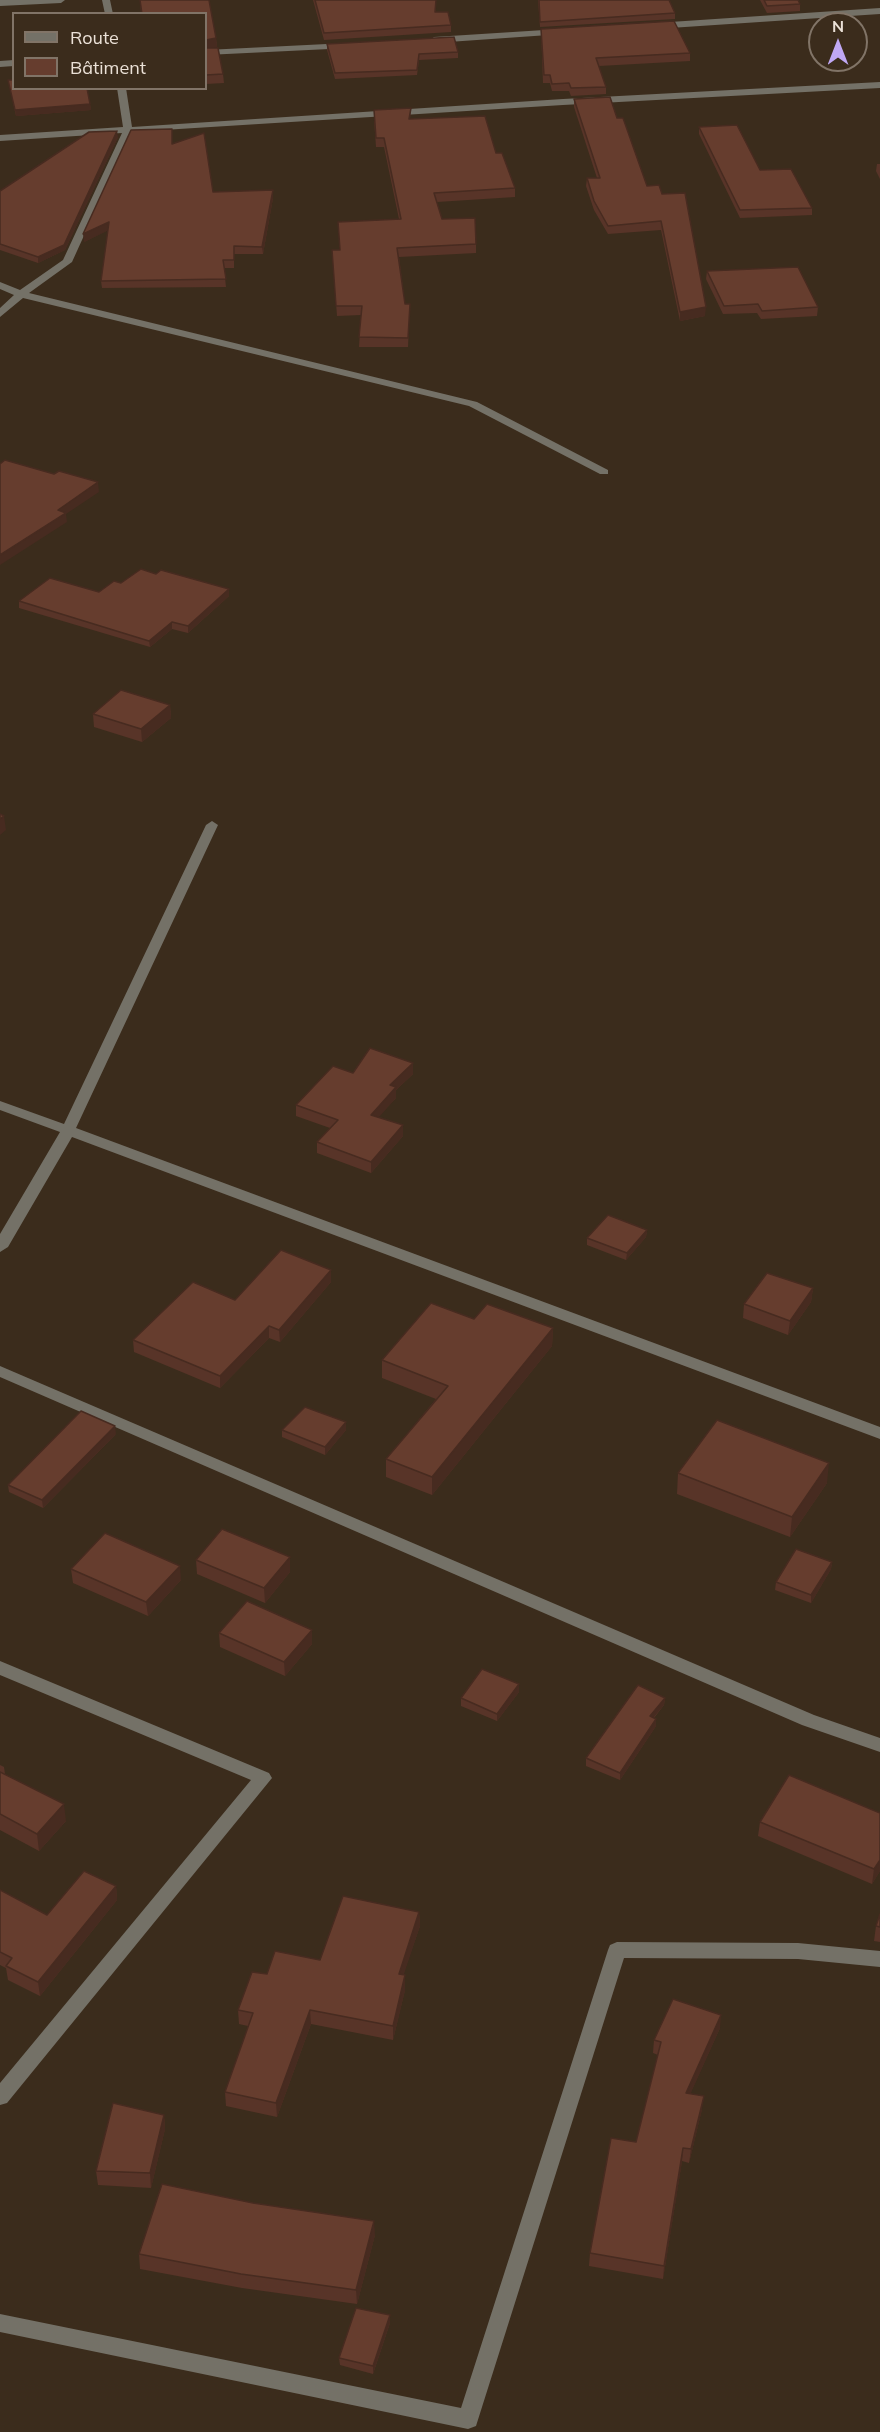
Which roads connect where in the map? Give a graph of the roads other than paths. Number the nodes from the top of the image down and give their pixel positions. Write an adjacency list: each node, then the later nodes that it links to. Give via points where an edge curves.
1 (61, 0): 2 (street)
2 (0, 3)
3 (880, 11): 4 (street)
4 (644, 27)
5 (573, 31): 6 (street)
6 (420, 41)
7 (361, 45): 8 (street)
8 (207, 53)
9 (880, 85): 11 (street)
10 (121, 90): 11 (street)
11 (128, 130): 12 (street); 14 (street, via 67,262)
12 (0, 138)
13 (0, 285): 14 (street)
14 (21, 294): 15 (street); 16 (street, via 473,404)
15 (0, 314)
16 (604, 472)
17 (212, 825): 19 (street)
18 (0, 1105): 19 (street)
19 (68, 1131): 20 (street); 22 (street)
20 (0, 1246)
21 (0, 1371): 24 (street, via 808,1720)
22 (880, 1433)
23 (0, 1668): 26 (street, via 263,1778)
24 (880, 1745)
25 (880, 1959): 27 (street, via 798,1951 617,1950 468,2419)
26 (0, 2097)
27 (0, 2323)

